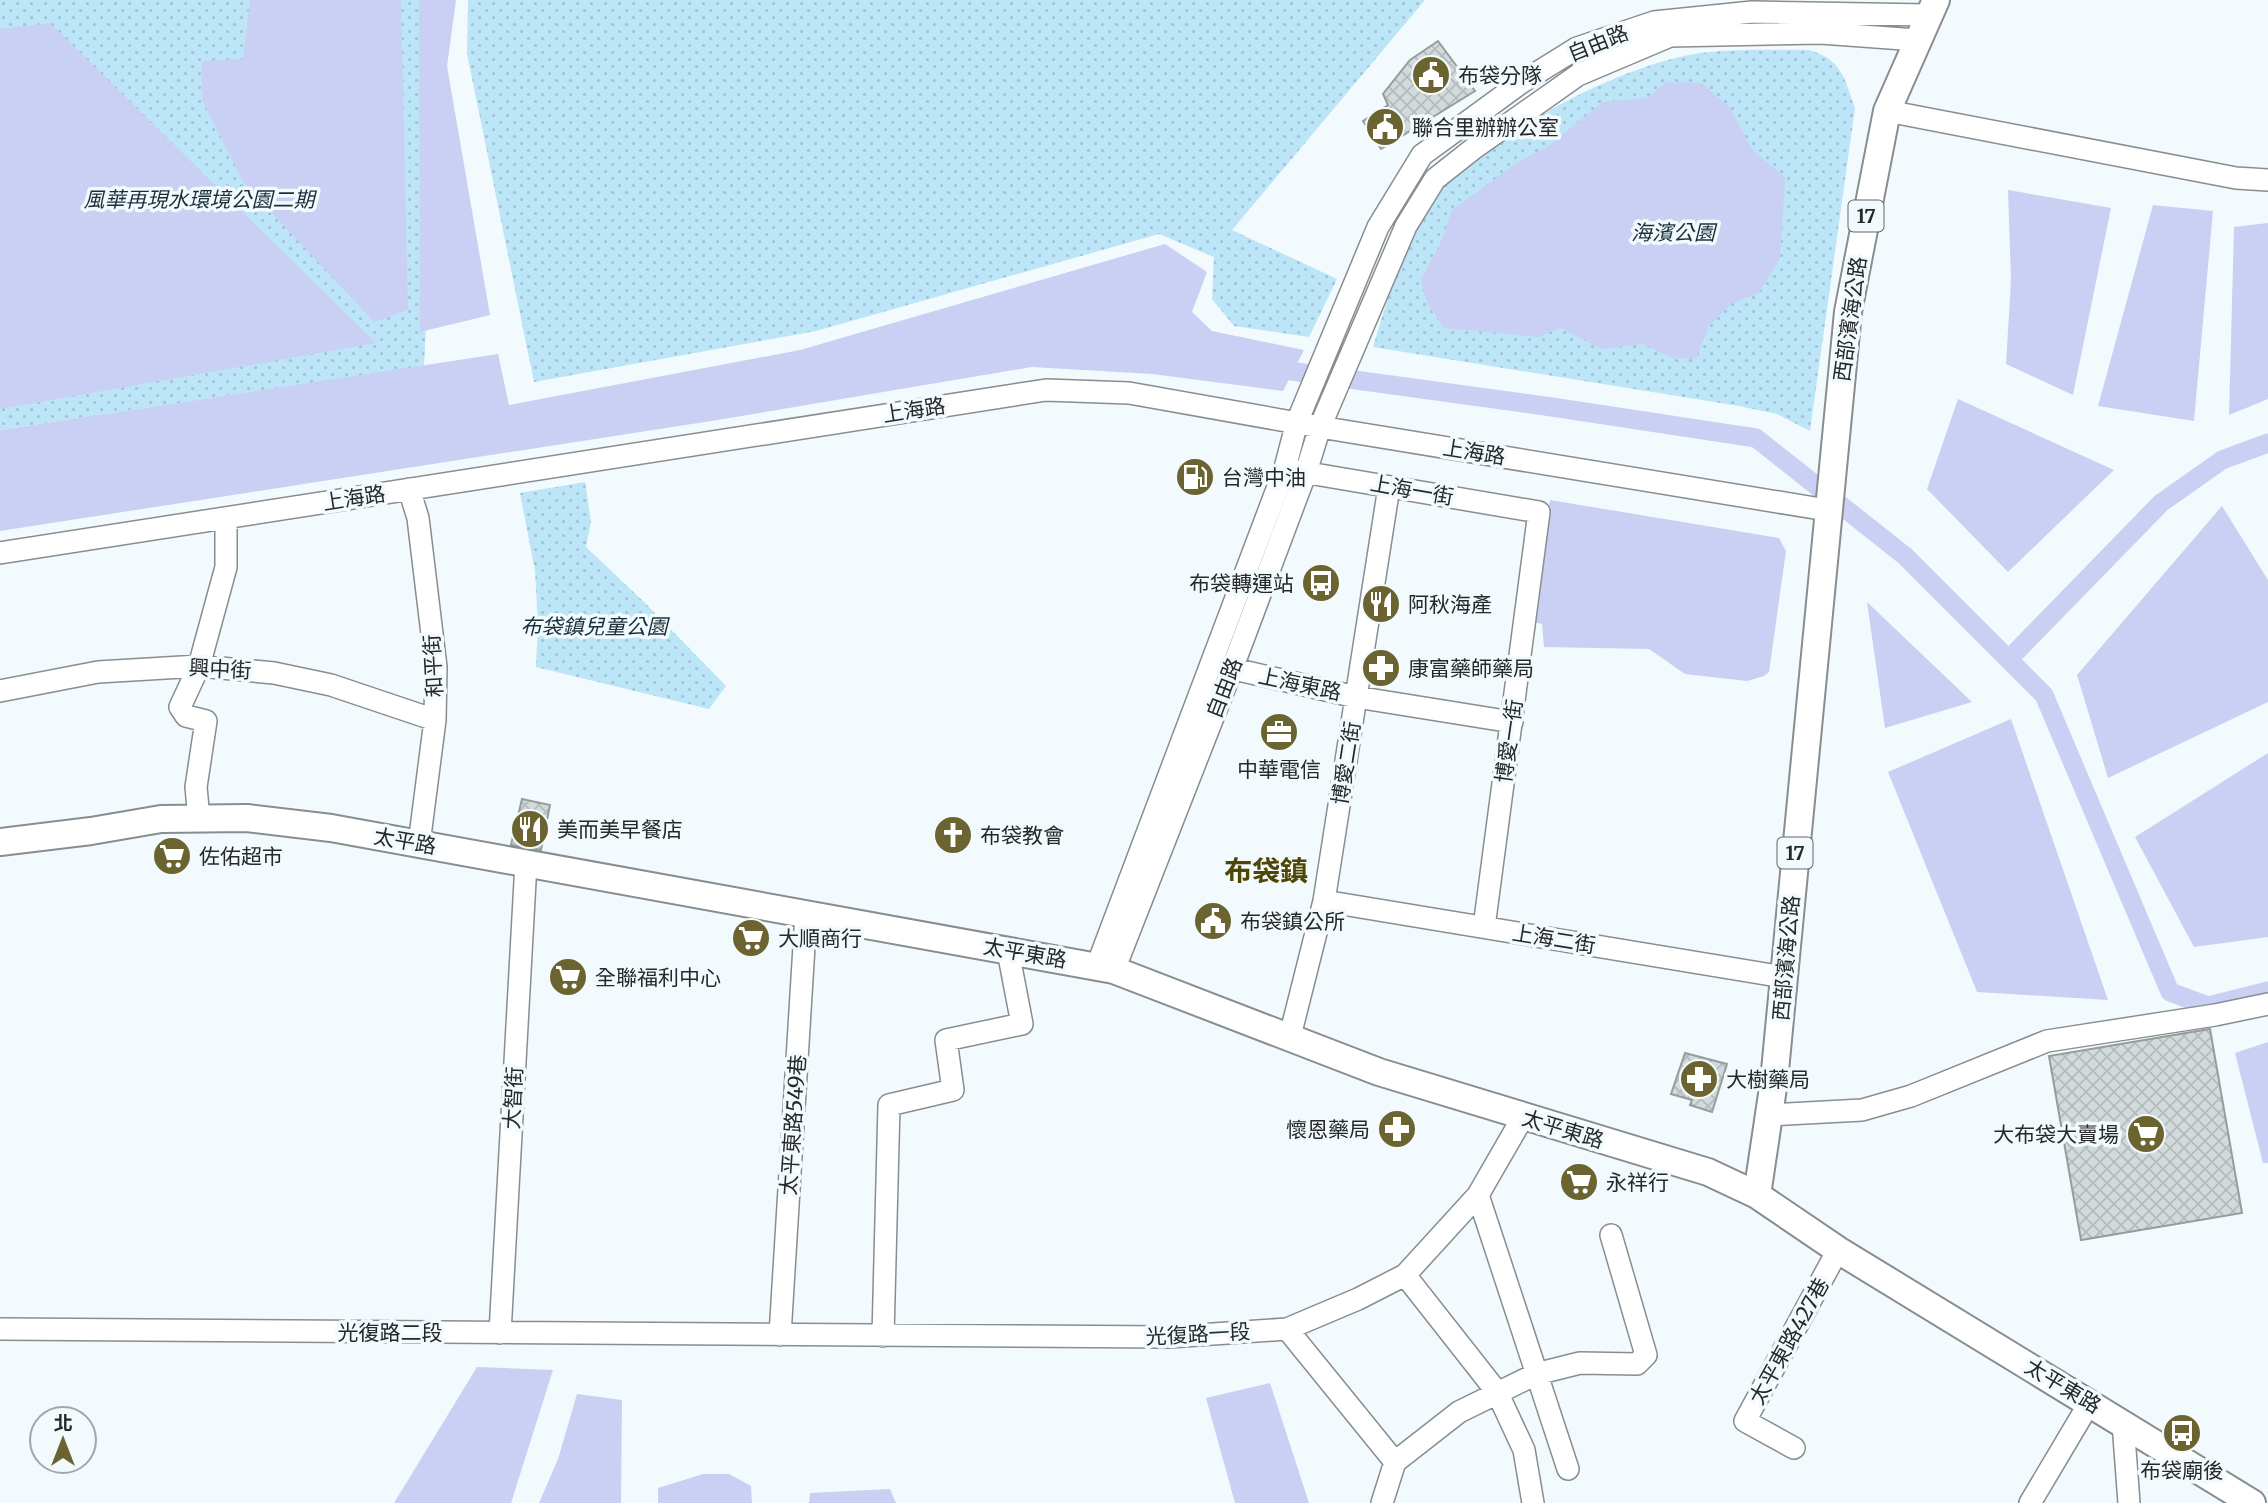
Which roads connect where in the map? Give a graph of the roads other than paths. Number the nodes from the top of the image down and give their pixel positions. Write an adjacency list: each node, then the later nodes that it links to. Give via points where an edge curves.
1 (1932, 8): 2 (main road, 西部濱海公路 / 17); 5 (street, 自由路, via 1752,12 1654,22 1577,48 1522,82 1422,155 1378,227)
2 (1917, 40): 3 (main road, 西部濱海公路 / 17); 6 (street, 自由路, via 1821,33 1670,36 1578,75 1434,179 1406,226)
3 (1887, 111): 4 (street, via 2236,178); 10 (main road, 西部濱海公路 / 17, via 1848,312)
4 (2268, 180)
5 (1297, 422): 6 (street, 上海路); 7 (street, 自由路); 9 (street, 上海路, via 1129,393 1046,390)
6 (1320, 427): 7 (street, 自由路); 10 (street, 上海路)
7 (1295, 470): 8 (street, 上海一街); 15 (street, 自由路)
8 (1381, 485): 11 (street, 上海一街); 17 (street, 博愛二街)
9 (410, 489): 12 (street, 上海路); 18 (street, 和平街, via 418,518 436,667)
10 (1827, 510): 29 (main road, 西部濱海公路 / 17)
11 (1539, 512): 19 (street, 博愛一街)
12 (226, 518): 13 (street, 上海路); 14 (street, via 226,567)
13 (0, 553)
14 (199, 666): 16 (street, 興中街, via 98,672); 18 (street, 興中街, via 274,673 331,685); 20 (street, via 180,707 186,716 206,721 196,787)
15 (1222, 666): 17 (street, 上海東路); 28 (street, 自由路)
16 (0, 691)
17 (1356, 696): 19 (street, 上海東路); 24 (street, 博愛二街)
18 (435, 720): 22 (street, 和平街)
19 (1512, 722): 26 (street, 博愛一街)
20 (199, 818): 21 (main road, 太平路, via 161,819); 22 (main road, 太平路, via 247,818)
21 (0, 842)
22 (419, 844): 23 (main road, 太平路)
23 (526, 863): 25 (main road, 太平路); 41 (street, 大智街)
24 (1324, 901): 26 (street, 上海二街); 31 (street, 博愛二街)
25 (806, 914): 27 (main road, 太平東路); 42 (street, 太平東路549巷)
26 (1484, 927): 29 (street, 上海二街)
27 (1008, 951): 28 (main road, 太平東路); 43 (street, via 1022,1024 946,1040 953,1090 889,1105)
28 (1105, 968): 31 (main road, 太平東路)
29 (1784, 976): 32 (main road, 西部濱海公路 / 17)
30 (2268, 1004): 32 (street, via 2047,1041 1911,1096 1862,1110)
31 (1290, 1036): 33 (main road, 太平東路, via 1379,1072)
32 (1767, 1115): 35 (main road, 西部濱海公路 / 17)
33 (1524, 1117): 34 (street, 光復路一段); 35 (main road, 太平東路, via 1708,1172)
34 (1478, 1195): 38 (street, 光復路一段); 44 (street)
35 (1757, 1195): 37 (main road, 太平東路)
36 (1611, 1235): 44 (street, via 1646,1355 1637,1364 1580,1363)
37 (1838, 1250): 46 (main road, 太平東路); 48 (street, 太平東路427巷, via 1745,1421)
38 (1405, 1275): 40 (street, 光復路一段); 45 (street)
39 (0, 1329): 41 (street, 光復路二段)
40 (1287, 1329): 43 (street, 光復路一段, via 1169,1337); 49 (street)
41 (500, 1333): 42 (street, 光復路二段)
42 (780, 1335): 43 (street, 光復路一段)
43 (883, 1336)
44 (1536, 1374): 45 (street); 50 (street)
45 (1497, 1392): 49 (street, via 1459,1412); 52 (street, via 1524,1450)
46 (2090, 1402): 47 (main road, 太平東路); 53 (street)
47 (2123, 1423): 54 (street); 55 (main road, 太平東路)
48 (1794, 1448)
49 (1395, 1462): 51 (street)
50 (1568, 1469)
51 (1382, 1503)
52 (1533, 1503)
53 (2030, 1503)
54 (2129, 1503)
55 (2252, 1503)

